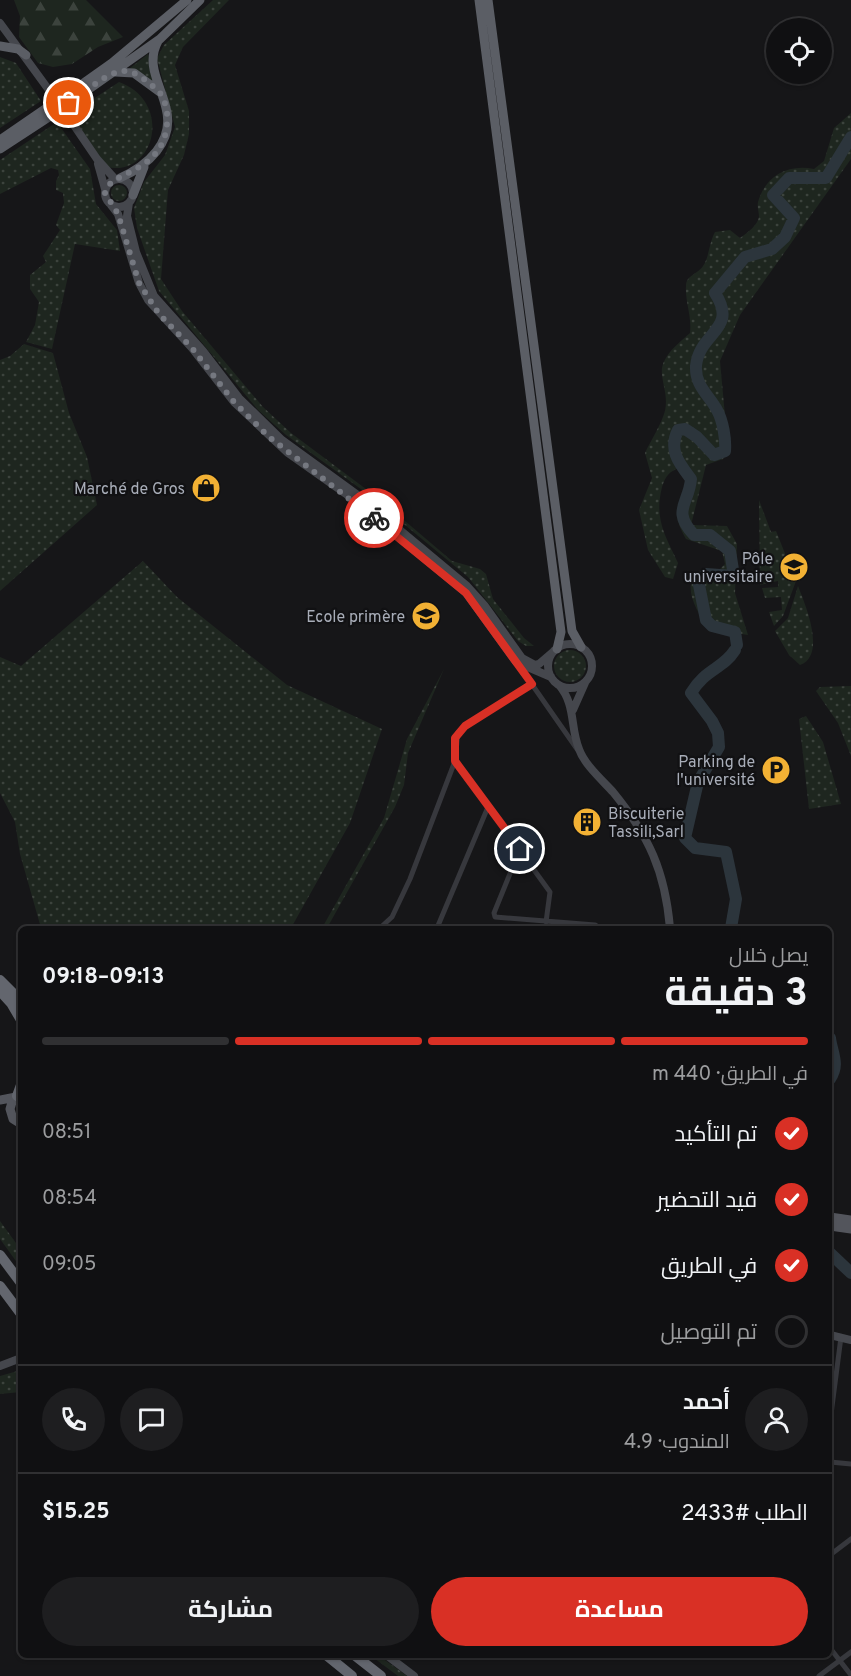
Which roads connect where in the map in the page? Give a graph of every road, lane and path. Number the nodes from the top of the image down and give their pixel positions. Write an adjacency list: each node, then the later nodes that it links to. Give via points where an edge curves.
1 (187, 0): 11 (highway)
2 (200, 0): 6 (highway)
3 (479, 0): 23 (highway, via 561,632)
4 (488, 0): 22 (highway, via 572,631)
5 (0, 23): 8 (main road)
6 (160, 39): 9 (highway); 10 (highway, via 152,62)
7 (0, 46): 8 (highway)
8 (26, 54): 11 (main road)
9 (115, 72): 10 (highway, via 134,73); 11 (highway)
10 (160, 92): 17 (highway, via 166,107 166,128 158,150)
11 (63, 99): 12 (highway, bridge)
12 (50, 111): 14 (highway); 15 (highway)
13 (67, 115): 16 (main road)
14 (3, 137)
15 (0, 149)
16 (97, 159): 18 (main road); 19 (main road)
17 (145, 165): 18 (highway); 20 (highway)
18 (117, 179): 19 (main road); 20 (main road, via 128,182)
19 (105, 189): 21 (main road, via 105,198)
20 (131, 199): 21 (main road, via 120,207); 23 (main road, via 127,216 154,296 204,351 239,398 282,440 359,496 466,585 522,658 540,664)
21 (111, 205): 24 (main road, via 118,214 148,300 234,402 288,453 346,494 466,593)
22 (581, 647): 23 (main road, via 571,644); 25 (main road, via 591,660)
23 (555, 650): 26 (main road, via 548,667)
24 (516, 662): 26 (main road); 27 (street)
25 (589, 676): 28 (main road, via 579,686); 29 (main road)
26 (551, 677): 28 (main road)
27 (532, 684): 30 (street); 31 (street, via 458,732)
28 (559, 685): 29 (main road)
29 (573, 711): 30 (main road)
30 (579, 752): 38 (main road, via 633,817 651,847 663,878)
31 (455, 761): 32 (street); 35 (street, via 396,909)
32 (488, 807): 33 (street); 36 (street)
33 (520, 849): 34 (street, via 550,892); 34 (street, via 495,917)
34 (546, 922): 37 (street)
35 (382, 926)
36 (437, 926)
37 (597, 926)
38 (670, 926)
39 (0, 980): 41 (highway)
40 (0, 991): 42 (highway)
41 (18, 998)
42 (18, 1014)
43 (18, 1096): 44 (main road); 46 (main road, via 10,1109)
44 (0, 1100)
45 (0, 1112): 46 (main road)
46 (17, 1122)
47 (832, 1217): 48 (main road)
48 (851, 1220)
49 (832, 1226): 50 (main road)
50 (851, 1229)
51 (0, 1255): 52 (highway)
52 (18, 1279)
53 (0, 1286): 55 (highway)
54 (0, 1293): 55 (highway)
55 (12, 1302): 56 (highway)
56 (18, 1310)
57 (832, 1335): 58 (main road)
58 (841, 1336): 59 (main road); 62 (street)
59 (851, 1340)
60 (18, 1359): 61 (main road)
61 (0, 1366)
62 (832, 1406)
63 (832, 1461): 64 (street)
64 (851, 1464)
65 (851, 1539): 66 (street)
66 (832, 1553)
67 (832, 1651): 72 (street)
68 (851, 1652): 72 (street)
69 (330, 1658): 74 (highway)
70 (358, 1658): 75 (highway)
71 (390, 1658): 76 (main road)
72 (840, 1661): 73 (street); 77 (street)
73 (851, 1675)
74 (352, 1676)
75 (381, 1676)
76 (414, 1676)
77 (819, 1676)

